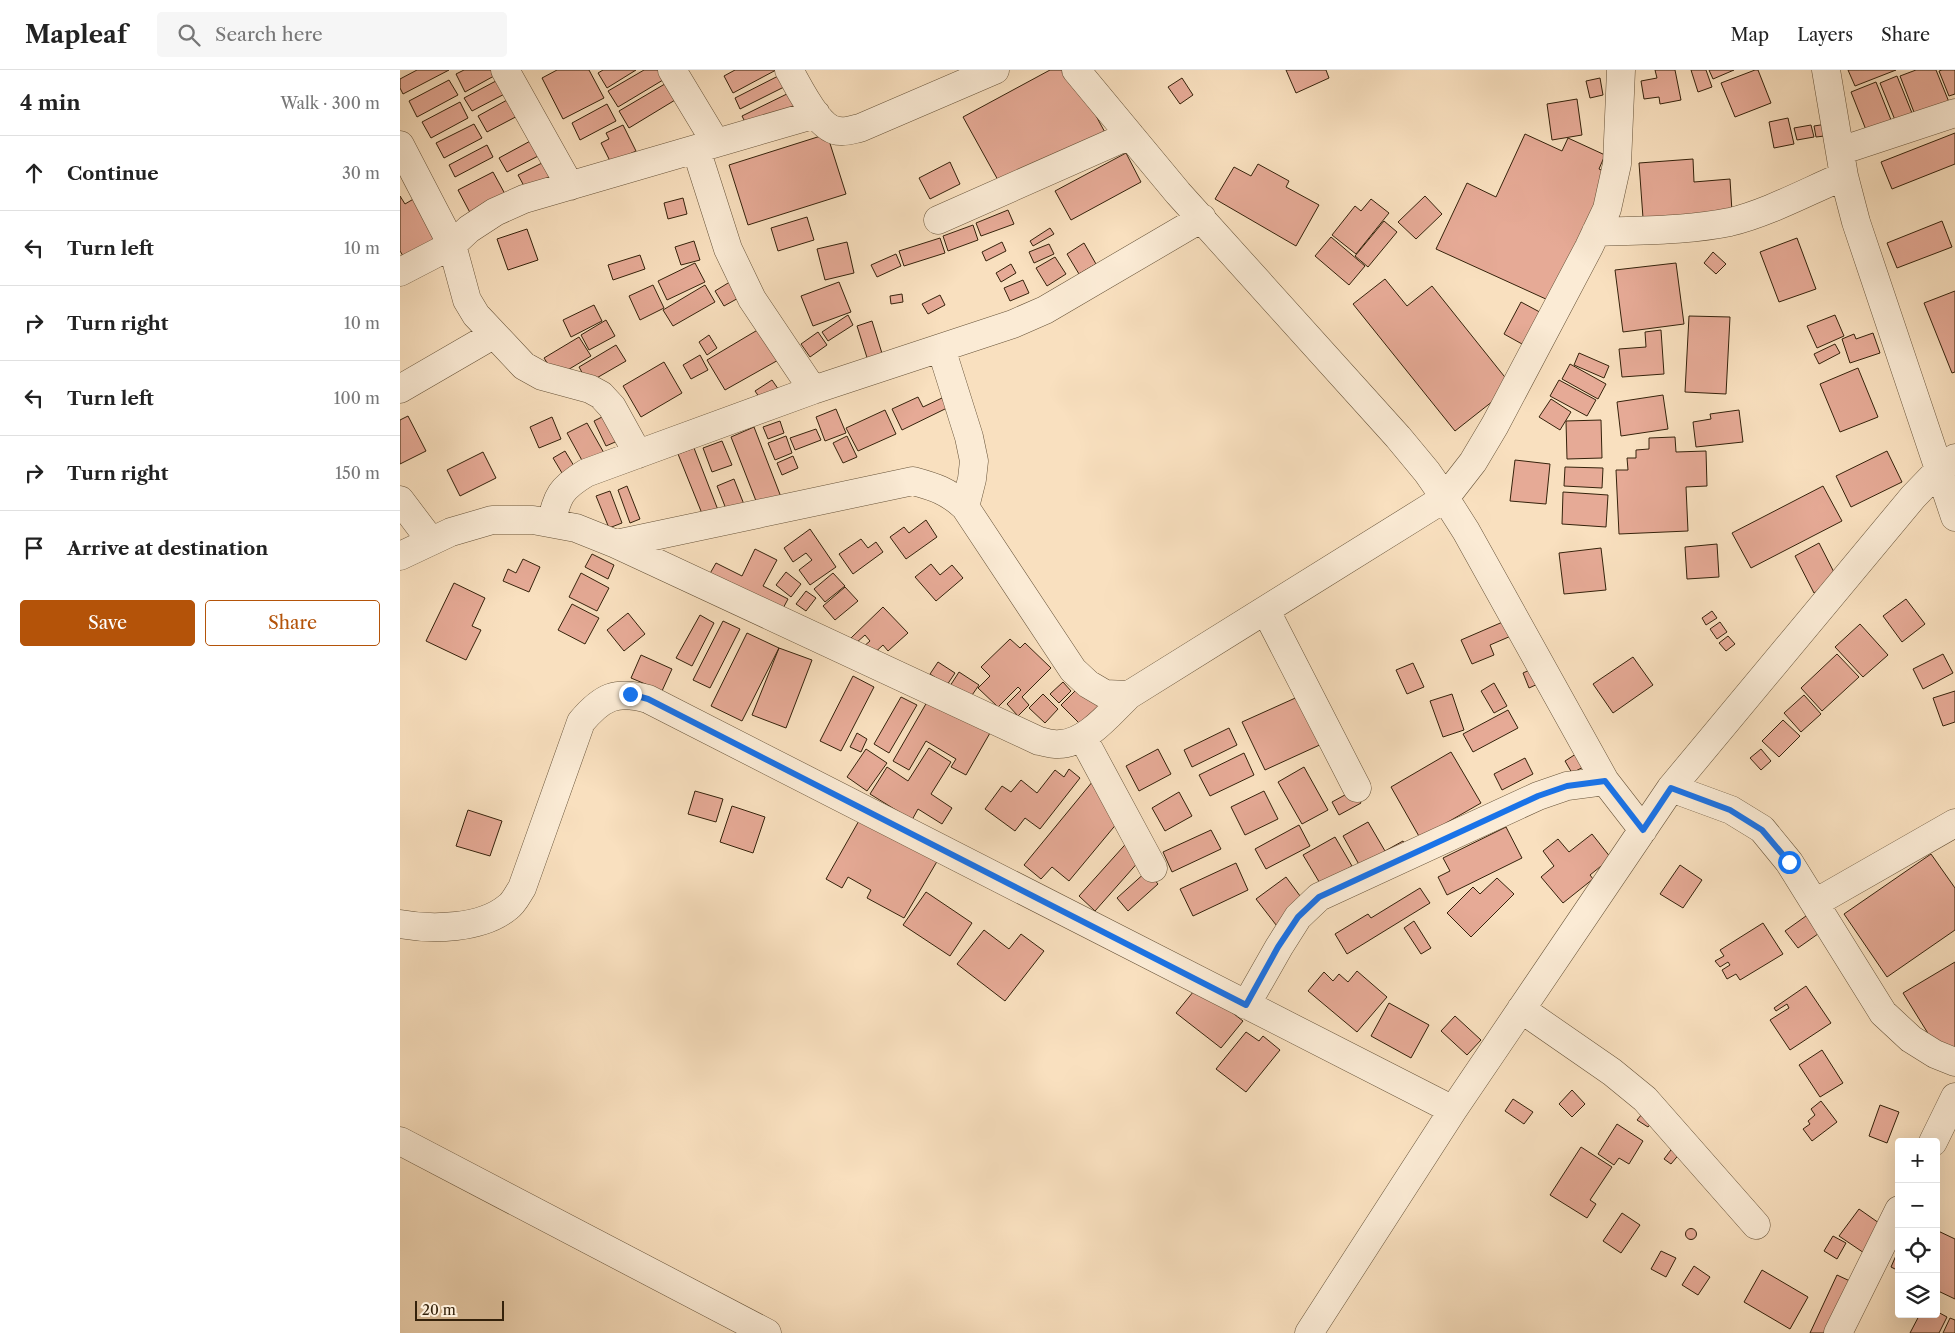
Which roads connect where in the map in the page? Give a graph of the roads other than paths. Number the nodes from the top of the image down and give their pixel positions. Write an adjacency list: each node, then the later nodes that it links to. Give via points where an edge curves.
1 (505, 70): 14 (street)
2 (672, 70): 12 (street)
3 (789, 70): 9 (street)
4 (995, 70): 9 (street, via 860,128 839,132 826,127)
5 (1076, 70): 10 (street)
6 (1621, 70): 17 (street, via 1617,164 1607,209)
7 (1826, 70): 13 (street)
8 (1955, 113): 13 (street)
9 (816, 114): 12 (street)
10 (1130, 135): 15 (street); 16 (street)
11 (400, 145): 18 (street)
12 (706, 146): 14 (street); 23 (street, via 728,249 752,299)
13 (1842, 164): 17 (street, via 1767,209 1731,221 1684,228); 25 (street, via 1856,222)
14 (570, 186): 18 (street, via 524,199 494,212)
15 (1202, 218): 21 (street, via 1045,310); 26 (street, via 1398,437)
16 (938, 220)
17 (1596, 232): 26 (street, via 1474,462)
18 (452, 245): 19 (street); 20 (street, via 467,300)
19 (400, 272)
20 (493, 335): 22 (street); 24 (street, via 524,366 542,376 590,389 601,396 612,407)
21 (942, 348): 23 (street); 28 (street, via 974,460)
22 (400, 389)
23 (813, 390): 24 (street)
24 (638, 454): 30 (street, via 586,473 569,483 558,498)
25 (1947, 464): 29 (street); 39 (street, via 1913,497)
26 (1445, 498): 34 (street); 37 (street)
27 (400, 500): 31 (street)
28 (965, 507): 32 (street, via 936,487 913,481); 35 (street, via 1073,670 1105,694)
29 (1955, 517)
30 (551, 523): 31 (street, via 492,520); 32 (street, via 576,528)
31 (431, 541): 33 (street)
32 (616, 544): 36 (street, via 1039,741 1058,744)
33 (401, 560)
34 (1266, 611): 35 (street); 38 (street)
35 (1130, 696): 36 (street)
36 (1083, 738): 42 (street)
37 (1605, 781): 41 (street); 45 (street, via 1567,786 1538,796 1319,897 1298,917)
38 (1357, 788)
39 (1671, 788): 41 (street); 43 (street, via 1730,810 1762,830 1789,862)
40 (1955, 823): 43 (street)
41 (1643, 830): 46 (street)
42 (1153, 868)
43 (1815, 903): 47 (street, via 1883,1012 1910,1040)
44 (400, 924): 45 (street, via 455,927 488,918 509,907 522,888 581,722 608,698 630,694 648,699)
45 (1246, 1005): 49 (street)
46 (1521, 1009): 49 (street); 53 (street, via 1645,1099)
47 (1948, 1054)
48 (1955, 1097): 50 (street)
49 (1453, 1110): 55 (street)
50 (1935, 1138)
51 (400, 1142): 54 (street)
52 (1895, 1218): 56 (street)
53 (1756, 1224)
54 (767, 1333)
55 (1309, 1333)
56 (1838, 1333)

